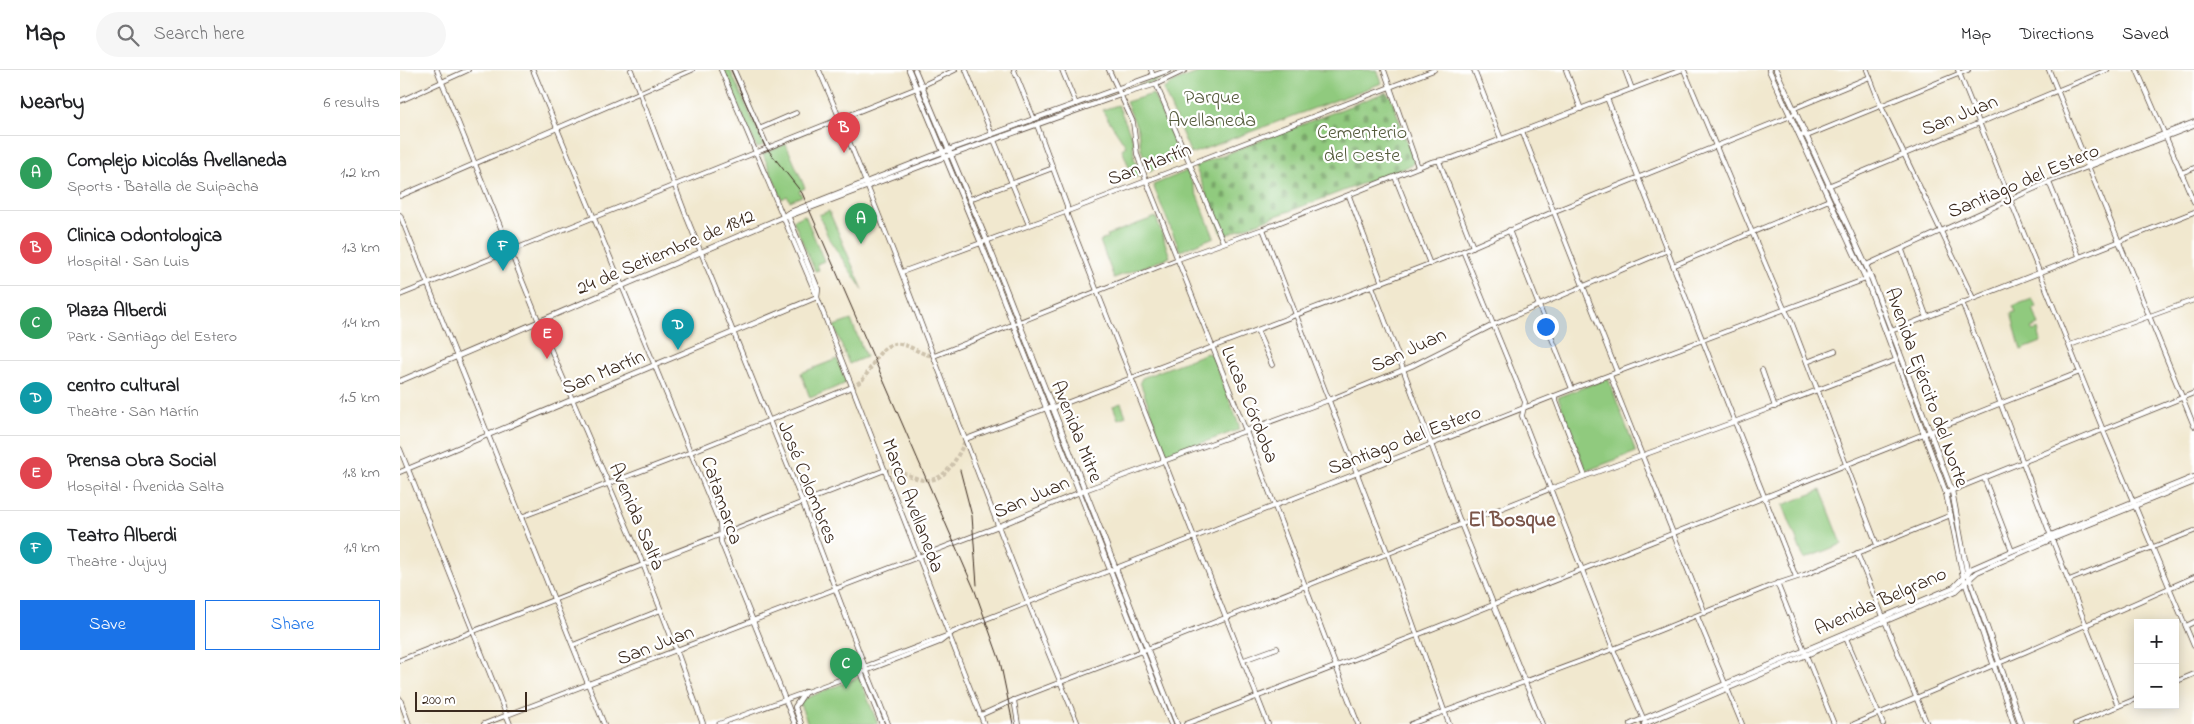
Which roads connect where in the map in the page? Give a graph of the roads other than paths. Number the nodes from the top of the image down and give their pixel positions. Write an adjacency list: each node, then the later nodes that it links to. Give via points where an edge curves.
1 (437, 70): 35 (street, Avenida Salta)
2 (468, 70): 35 (street)
3 (532, 70): 58 (street, Catamarca)
4 (631, 70): 42 (street, José Colombres)
5 (692, 70): 42 (street)
6 (721, 70): 74 (street)
7 (734, 70): 57 (street)
8 (819, 70): 51 (street)
9 (909, 70): 38 (main road)
10 (916, 70): 38 (main road)
11 (956, 70): 38 (street)
12 (966, 70): 61 (street)
13 (1014, 70): 52 (street)
14 (1062, 70): 45 (street)
15 (1109, 70): 41 (street, Lucas Córdoba)
16 (1151, 70): 33 (street)
17 (1169, 70): 33 (main road)
18 (1185, 70): 36 (main road)
19 (1384, 70): 37 (street)
20 (1434, 70): 37 (street, San Martín)
21 (1474, 70): 65 (street)
22 (1566, 70): 47 (street)
23 (1625, 70): 39 (street)
24 (1682, 70): 39 (street); 69 (street)
25 (1770, 70): 50 (main road, Avenida Ejército del Norte)
26 (1776, 70): 48 (main road, Avenida Ejército del Norte)
27 (1867, 70): 34 (street)
28 (1968, 70): 32 (street)
29 (2049, 70): 40 (street)
30 (2107, 70): 40 (street, San Juan)
31 (2137, 70): 62 (street)
32 (1959, 72): 46 (street); 53 (street)
33 (1153, 76): 41 (main road)
34 (1870, 78): 46 (street); 48 (street)
35 (442, 82): 44 (street); 82 (street, Avenida Salta)
36 (1156, 84): 41 (main road); 81 (street)
37 (1390, 86): 81 (street, San Martín); 84 (street)
38 (920, 87): 51 (street); 64 (main road, Avenida Mitre); 67 (main road, Avenida Mitre)
39 (1632, 89): 43 (street)
40 (2057, 91): 53 (street, San Juan); 83 (street)
41 (1119, 92): 45 (main road, 24 de Setiembre de 1812); 55 (main road, 24 de Setiembre de 1812); 92 (street, Lucas Córdoba, via 1133,122 1137,154)
42 (640, 93): 58 (street); 96 (street, José Colombres)
43 (1607, 98): 47 (street); 91 (street)
44 (400, 101)
45 (1076, 104): 52 (main road, 24 de Setiembre de 1812)
46 (1881, 106): 63 (street); 75 (street)
47 (1581, 109): 59 (street)
48 (1795, 110): 50 (street); 63 (main road, Avenida Ejército del Norte)
49 (796, 113): 57 (street)
50 (1791, 116): 60 (main road, Avenida Ejército del Norte); 69 (street)
51 (840, 119): 70 (street); 95 (street)
52 (1034, 119): 61 (main road, 24 de Setiembre de 1812)
53 (1980, 122): 75 (street, San Juan); 102 (street)
54 (2194, 122): 62 (street, Santiago del Estero)
55 (1036, 125): 66 (main road, 24 de Setiembre de 1812); 85 (street)
56 (2194, 126): 62 (street, Santiago del Estero)
57 (759, 129): 70 (street)
58 (556, 130): 82 (street); 109 (street, Catamarca)
59 (1522, 131): 65 (street); 106 (street)
60 (1799, 134): 63 (street); 98 (main road, Avenida Ejército del Norte)
61 (992, 135): 68 (main road, 24 de Setiembre de 1812)
62 (2165, 135): 83 (street, Santiago del Estero); 89 (street)
63 (1807, 136): 97 (main road, Avenida Ejército del Norte)
64 (945, 139): 68 (main road, via 951,145); 72 (main road, Avenida Mitre)
65 (1501, 139): 79 (street)
66 (994, 140): 71 (main road, 24 de Setiembre de 1812); 94 (street)
67 (940, 143): 73 (main road, Avenida Mitre); 76 (main road)
68 (961, 146): 72 (main road, 24 de Setiembre de 1812)
69 (1715, 146): 91 (street); 115 (street)
70 (768, 148): 74 (street)
71 (969, 149): 77 (main road, 24 de Setiembre de 1812); 87 (main road, via 957,158)
72 (949, 150): 73 (main road, 24 de Setiembre de 1812); 77 (main road, Avenida Mitre)
73 (943, 152): 76 (main road, 24 de Setiembre de 1812); 78 (main road, Avenida Mitre)
74 (757, 153): 96 (street); 110 (street)
75 (1904, 154): 97 (street, San Juan); 114 (street)
76 (932, 156): 95 (main road, 24 de Setiembre de 1812)
77 (952, 156): 78 (main road, 24 de Setiembre de 1812); 87 (main road, Avenida Mitre)
78 (945, 157): 80 (main road, 24 de Setiembre de 1812); 88 (main road, Avenida Mitre)
79 (1439, 161): 84 (street); 120 (street)
80 (934, 162): 88 (main road, via 942,163); 95 (main road, 24 de Setiembre de 1812)
81 (1190, 164): 92 (street, San Martín); 118 (street)
82 (474, 165): 99 (street); 124 (street, Avenida Salta)
83 (2088, 166): 93 (street, Santiago del Estero); 116 (street)
84 (1418, 167): 90 (street)
85 (1053, 168): 94 (street); 105 (street)
86 (2194, 168): 89 (street)
87 (957, 169): 101 (main road, Avenida Mitre)
88 (951, 171): 119 (main road, Avenida Mitre)
89 (2181, 173): 104 (street)
90 (1395, 177): 100 (street); 128 (street)
91 (1638, 178): 106 (street); 121 (street)
92 (1146, 180): 105 (street, San Martín); 127 (street, Lucas Córdoba)
93 (2049, 182): 102 (street, Santiago del Estero); 126 (street)
94 (1012, 183): 101 (street); 111 (street)
95 (867, 184): 110 (main road, 24 de Setiembre de 1812); 132 (street)
96 (674, 185): 109 (street); 125 (street, José Colombres)
97 (1830, 185): 98 (street, San Juan); 129 (main road, Avenida Ejército del Norte)
98 (1823, 188): 103 (main road, Avenida Ejército del Norte)
99 (400, 196)
100 (1350, 196): 112 (street); 135 (street)
101 (970, 199): 117 (main road, Avenida Mitre)
102 (2010, 199): 114 (street, Santiago del Estero); 131 (street)
103 (1829, 200): 115 (street); 134 (main road, Avenida Ejército del Norte)
104 (2194, 202)
105 (1068, 211): 111 (street, San Martín); 140 (street)
106 (1555, 211): 113 (street); 138 (street)
107 (2194, 212): 116 (street)
108 (400, 215): 136 (street)
109 (593, 218): 124 (street); 139 (street, Catamarca)
110 (786, 218): 125 (main road, 24 de Setiembre de 1812); 142 (main road, Marco Avellaneda, via 818,289)
111 (1029, 226): 117 (street, San Martín)
112 (1263, 229): 118 (street); 148 (street)
113 (1509, 230): 120 (street); 146 (street)
114 (1941, 232): 122 (street, Santiago del Estero); 143 (street)
115 (1753, 234): 130 (street); 147 (street)
116 (2118, 240): 126 (street); 150 (street)
117 (987, 241): 119 (street, San Martín); 152 (main road, Avenida Mitre)
118 (1223, 242): 127 (street)
119 (981, 243): 132 (street, San Martín); 153 (main road, Avenida Mitre)
120 (1473, 247): 123 (street)
121 (1668, 250): 130 (street); 138 (street, San Juan)
122 (1902, 250): 129 (street, Santiago del Estero); 149 (street)
123 (1463, 251): 128 (street); 154 (street)
124 (510, 252): 136 (street); 151 (street, Avenida Salta)
125 (702, 252): 139 (main road, 24 de Setiembre de 1812); 157 (street, José Colombres)
126 (2080, 256): 131 (street)
127 (1178, 259): 140 (street); 161 (street, Lucas Córdoba)
128 (1430, 264): 135 (street)
129 (1866, 265): 133 (main road, Avenida Ejército del Norte)
130 (1675, 266): 159 (street)
131 (2041, 271): 143 (street); 160 (street)
132 (902, 272): 163 (street)
133 (1869, 272): 134 (street); 156 (main road, Avenida Ejército del Norte)
134 (1866, 279): 147 (street, Santiago del Estero); 158 (main road, Avenida Ejército del Norte)
135 (1382, 283): 137 (street)
136 (428, 284): 141 (street); 164 (street)
137 (1372, 286): 148 (street); 169 (street)
138 (1584, 286): 146 (street, San Juan); 171 (street)
139 (621, 287): 151 (main road, 24 de Setiembre de 1812); 168 (street, Catamarca)
140 (1098, 291): 152 (street); 174 (street)
141 (400, 295)
142 (816, 297): 157 (main road, San Martín); 176 (street, Marco Avellaneda)
143 (1973, 298): 145 (street)
144 (2194, 300): 150 (street)
145 (1962, 302): 149 (street); 184 (street)
146 (1538, 305): 154 (street, San Juan); 177 (street)
147 (1786, 310): 159 (street, Santiago del Estero); 166 (street)
148 (1296, 316): 155 (street); 183 (street)
149 (1926, 316): 156 (street)
150 (2148, 317): 160 (street); 181 (street)
151 (539, 322): 164 (main road, 24 de Setiembre de 1812); 182 (street, Avenida Salta)
152 (1019, 323): 153 (street); 187 (main road, Avenida Mitre)
153 (1014, 325): 163 (street); 186 (main road, Avenida Mitre)
154 (1493, 325): 169 (street, San Juan); 188 (street, via 1525,402)
155 (1257, 330): 161 (street); 167 (street)
156 (1892, 330): 158 (street); 194 (main road, Avenida Ejército del Norte)
157 (733, 333): 168 (main road, San Martín); 189 (street, José Colombres)
158 (1886, 333): 165 (main road, Avenida Ejército del Norte)
159 (1702, 340): 171 (street, Santiago del Estero); 190 (street)
160 (2070, 345): 172 (street)
161 (1212, 347): 174 (street); 193 (street, Lucas Córdoba)
162 (1835, 351): 166 (street)
163 (934, 356): 197 (street)
164 (456, 357): 175 (main road, 24 de Setiembre de 1812); 196 (street)
165 (1896, 360): 178 (street); 195 (main road, Avenida Ejército del Norte)
166 (1807, 362): 178 (street)
167 (1272, 365)
168 (653, 366): 182 (main road, San Martín); 200 (street, Catamarca)
169 (1404, 370): 183 (street, San Juan); 198 (street)
170 (1762, 370): 185 (street)
171 (1617, 372): 173 (street, Santiago del Estero)
172 (2080, 372): 184 (street); 192 (street)
173 (1610, 374): 177 (street, Santiago del Estero); 201 (street)
174 (1133, 378): 187 (street); 202 (street)
175 (400, 381)
176 (852, 387): 189 (street); 206 (street, Marco Avellaneda)
177 (1572, 389): 180 (street, Santiago del Estero)
178 (1818, 390): 185 (street); 204 (street)
179 (2194, 393): 181 (street)
180 (1554, 396): 188 (street, Santiago del Estero); 209 (street)
181 (2182, 397): 191 (street); 192 (street)
182 (573, 400): 196 (main road, San Martín); 213 (street, Avenida Salta)
183 (1329, 400): 193 (street, San Juan); 208 (street)
184 (2000, 404): 194 (street); 203 (street)
185 (1775, 406): 190 (street)
186 (1047, 408): 187 (street); 197 (street); 217 (main road, Avenida Mitre)
187 (1053, 408): 215 (main road, Avenida Mitre)
188 (1523, 409): 198 (street, Santiago del Estero); 214 (street, via 1522,416)
189 (769, 421): 200 (street); 220 (street, José Colombres)
190 (1734, 422): 201 (street); 219 (street)
191 (2194, 426)
192 (2104, 430): 203 (street); 221 (street)
193 (1246, 431): 202 (street, San Juan); 222 (street, Lucas Córdoba)
194 (1930, 432): 195 (street); 216 (main road, Avenida Ejército del Norte)
195 (1924, 434): 204 (street); 218 (main road, Avenida Ejército del Norte)
196 (488, 435): 205 (street, San Martín); 224 (street)
197 (966, 439): 226 (street)
198 (1430, 445): 208 (street, Santiago del Estero); 225 (street)
199 (400, 449): 205 (street)
200 (690, 452): 213 (street); 228 (street, Catamarca)
201 (1641, 456): 209 (street); 229 (street)
202 (1165, 460): 215 (street, San Juan); 230 (street)
203 (2023, 463): 211 (street); 231 (street)
204 (1846, 465): 219 (street); 232 (street)
205 (408, 468): 207 (street, San Martín); 268 (street)
206 (885, 470): 220 (street); 237 (street, Marco Avellaneda)
207 (400, 472)
208 (1357, 473): 222 (street, Santiago del Estero); 236 (street)
209 (1585, 476): 214 (street)
210 (2194, 477): 221 (main road, Avenida Belgrano)
211 (1984, 478): 216 (street); 234 (street)
212 (2194, 482): 221 (main road, Avenida Belgrano)
213 (610, 484): 224 (street); 239 (street, Avenida Salta)
214 (1550, 489): 225 (street); 242 (street)
215 (1085, 490): 217 (street, San Juan); 241 (main road, Avenida Mitre)
216 (1952, 491): 218 (street); 238 (main road, Avenida Ejército del Norte)
217 (1080, 492): 226 (street, San Juan); 241 (main road, Avenida Mitre)
218 (1946, 493): 223 (main road, Avenida Ejército del Norte)
219 (1763, 498): 229 (street); 245 (street)
220 (802, 501): 228 (street); 253 (street, José Colombres)
221 (2135, 503): 231 (main road, Avenida Belgrano); 233 (street)
222 (1274, 505): 230 (street, Santiago del Estero); 251 (street, Lucas Córdoba)
223 (1951, 515): 232 (street); 244 (main road, Avenida Ejército del Norte)
224 (521, 517): 255 (street)
225 (1460, 524): 236 (street); 258 (street)
226 (999, 526): 237 (street, San Juan); 257 (street)
227 (2194, 531): 233 (street)
228 (721, 533): 239 (street); 264 (street, Catamarca, via 721,542)
229 (1672, 534): 242 (street); 260 (street)
230 (1195, 537): 241 (street, Santiago del Estero); 261 (street)
231 (2051, 537): 234 (main road, Avenida Belgrano); 246 (main road, Avenida Belgrano); 248 (street)
232 (1877, 545): 235 (street)
233 (2153, 547): 248 (street); 252 (street)
234 (2012, 550): 240 (main road, Avenida Belgrano)
235 (1857, 553): 245 (street); 263 (street)
236 (1388, 554): 251 (street); 270 (street)
237 (918, 557): 253 (street, San Juan); 269 (street, Marco Avellaneda)
238 (1965, 559): 240 (main road); 243 (main road, Avenida Ejército del Norte)
239 (643, 564): 255 (street); 259 (street, Avenida Salta)
240 (1978, 566): 243 (main road, Avenida Belgrano)
241 (1114, 569): 257 (street, Santiago del Estero); 276 (main road, Avenida Mitre)
242 (1581, 569): 258 (street); 275 (street)
243 (1967, 571): 244 (main road, Avenida Belgrano); 246 (main road, Avenida Ejército del Norte)
244 (1963, 576): 249 (main road, Avenida Ejército del Norte); 263 (main road, Avenida Belgrano, via 1954,587)
245 (1796, 577): 250 (street)
246 (1970, 577): 249 (main road, Avenida Belgrano); 282 (main road, Avenida Ejército del Norte)
247 (2194, 577): 252 (street)
248 (2069, 580): 266 (street)
249 (1966, 582): 254 (main road, Avenida Belgrano); 256 (main road, Avenida Ejército del Norte)
250 (1777, 584): 260 (street); 277 (street)
251 (1306, 586): 261 (street); 284 (street, Lucas Córdoba)
252 (2169, 588): 266 (street); 267 (street)
253 (835, 589): 264 (street, San Juan); 285 (street, José Colombres)
254 (1956, 592): 256 (main road, via 1966,593); 263 (main road, Avenida Belgrano)
255 (554, 599): 268 (street); 272 (street)
256 (1971, 599): 283 (main road, Avenida Ejército del Norte)
257 (1028, 602): 269 (street, Santiago del Estero); 289 (street)
258 (1492, 605): 270 (street); 288 (street)
259 (660, 610): 272 (street); 278 (street, Avenida Salta)
260 (1705, 613): 262 (street)
261 (1227, 616): 276 (street); 281 (street)
262 (1697, 616): 275 (street); 291 (street)
263 (1884, 619): 271 (main road, Avenida Belgrano); 277 (main road, Avenida Belgrano); 294 (street)
264 (753, 622): 278 (street, San Juan); 295 (street, Catamarca)
265 (2194, 622): 267 (street)
266 (2085, 625): 282 (street); 299 (street)
267 (2186, 626): 273 (street)
268 (474, 631): 280 (street); 302 (street)
269 (948, 635): 285 (street, Santiago del Estero, via 940,642); 303 (street, Marco Avellaneda)
270 (1417, 635): 284 (street); 300 (street)
271 (1846, 638): 279 (main road, Avenida Belgrano); 301 (street)
272 (573, 645): 290 (street)
273 (2194, 646)
274 (1277, 648): 281 (street)
275 (1613, 649): 288 (street); 304 (street)
276 (1145, 650): 289 (street); 318 (main road, Avenida Mitre); 319 (main road, Avenida Mitre)
277 (1804, 650): 279 (street); 291 (main road, Avenida Belgrano)
278 (677, 652): 290 (street, San Juan); 309 (main road, Avenida Salta)
279 (1806, 656): 291 (main road, Avenida Belgrano); 328 (street)
280 (400, 660)
281 (1244, 660): 293 (street)
282 (1999, 662): 283 (street); 333 (main road, Avenida Ejército del Norte)
283 (1994, 664): 294 (street); 332 (main road, Avenida Ejército del Norte)
284 (1337, 665): 293 (street); 322 (street, Lucas Córdoba)
285 (864, 670): 292 (street, Santiago del Estero); 313 (main road, José Colombres); 314 (main road, José Colombres)
286 (2194, 674): 287 (street)
287 (2179, 680)
288 (1524, 681): 300 (street); 325 (street)
289 (1060, 682): 297 (street); 317 (street)
290 (588, 685): 302 (street, San Juan); 308 (street)
291 (1726, 686): 304 (main road, Avenida Belgrano); 327 (street)
292 (805, 692): 295 (street, Santiago del Estero); 312 (main road, via 795,707)
293 (1257, 695): 320 (street); 321 (street)
294 (1916, 698): 301 (street); 331 (street)
295 (785, 699): 310 (street, Santiago del Estero); 311 (main road, Catamarca)
296 (400, 700): 305 (street)
297 (1014, 700): 303 (street); 316 (street)
298 (2134, 700): 299 (street)
299 (2118, 706): 334 (street)
300 (1444, 711): 323 (street); 324 (street)
301 (1878, 714): 329 (street); 330 (street)
302 (507, 715): 306 (street, San Juan); 307 (street)
303 (980, 715): 315 (street, Marco Avellaneda)
304 (1645, 723): 326 (main road, Avenida Belgrano)
305 (409, 724)
306 (484, 724)
307 (510, 724)
308 (604, 724)
309 (703, 724)
310 (719, 724)
311 (795, 724)
312 (801, 724)
313 (882, 724)
314 (888, 724)
315 (984, 724)
316 (1018, 724)
317 (1078, 724)
318 (1171, 724)
319 (1177, 724)
320 (1186, 724)
321 (1268, 724)
322 (1358, 724)
323 (1411, 724)
324 (1449, 724)
325 (1542, 724)
326 (1631, 724)
327 (1742, 724)
328 (1834, 724)
329 (1854, 724)
330 (1883, 724)
331 (1928, 724)
332 (2014, 724)
333 (2021, 724)
334 (2076, 724)

